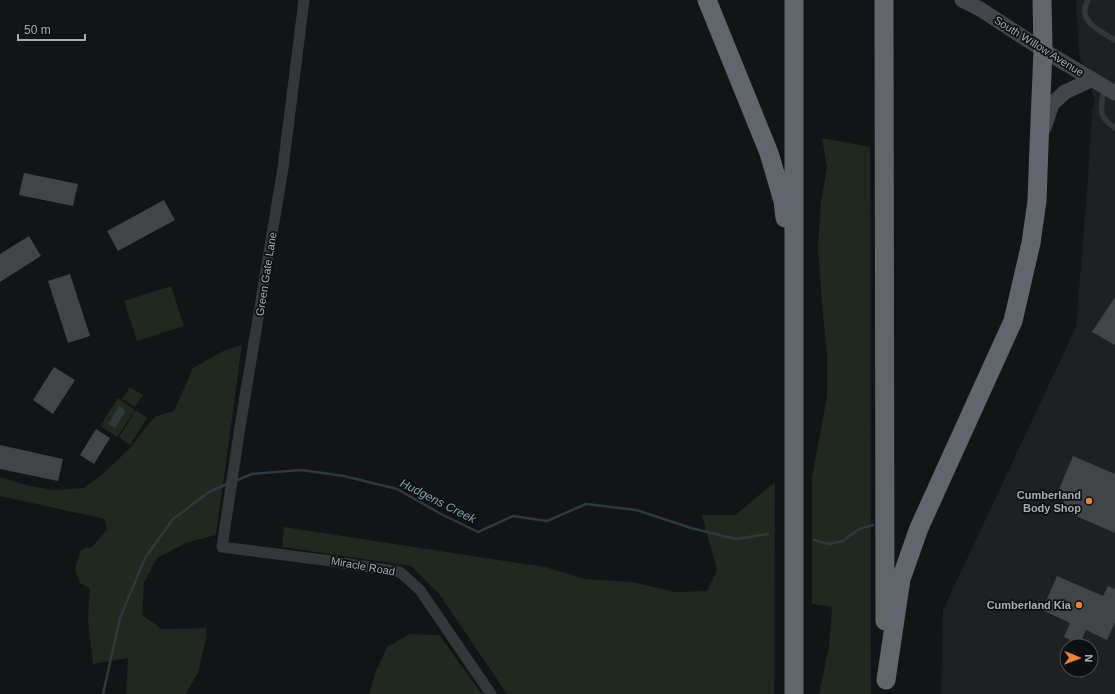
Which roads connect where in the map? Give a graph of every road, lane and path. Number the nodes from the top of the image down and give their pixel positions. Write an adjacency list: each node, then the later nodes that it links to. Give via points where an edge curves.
1 (304, 0): 15 (street, Green Gate Lane, via 283,168)
2 (707, 0): 14 (highway, via 769,153 777,180 783,201)
3 (794, 0): 14 (highway)
4 (884, 0): 16 (highway)
5 (962, 0): 9 (main road, South Willow Avenue)
6 (1042, 0): 9 (highway)
7 (1088, 0): 8 (lane, via 1084,14 1091,25)
8 (1115, 40)
9 (1043, 50): 10 (main road, South Willow Avenue); 13 (highway)
10 (1092, 80): 11 (main road, South Willow Avenue); 13 (main road, via 1065,92 1052,104)
11 (1110, 90): 12 (lane, via 1101,107 1103,118)
12 (1115, 128)
13 (1039, 146): 16 (highway, via 1038,201 1013,321 919,528 901,579)
14 (794, 297): 18 (highway)
15 (222, 547): 17 (street, Miracle Road, via 400,572 420,590)
16 (886, 687)
17 (491, 694)
18 (794, 694)

